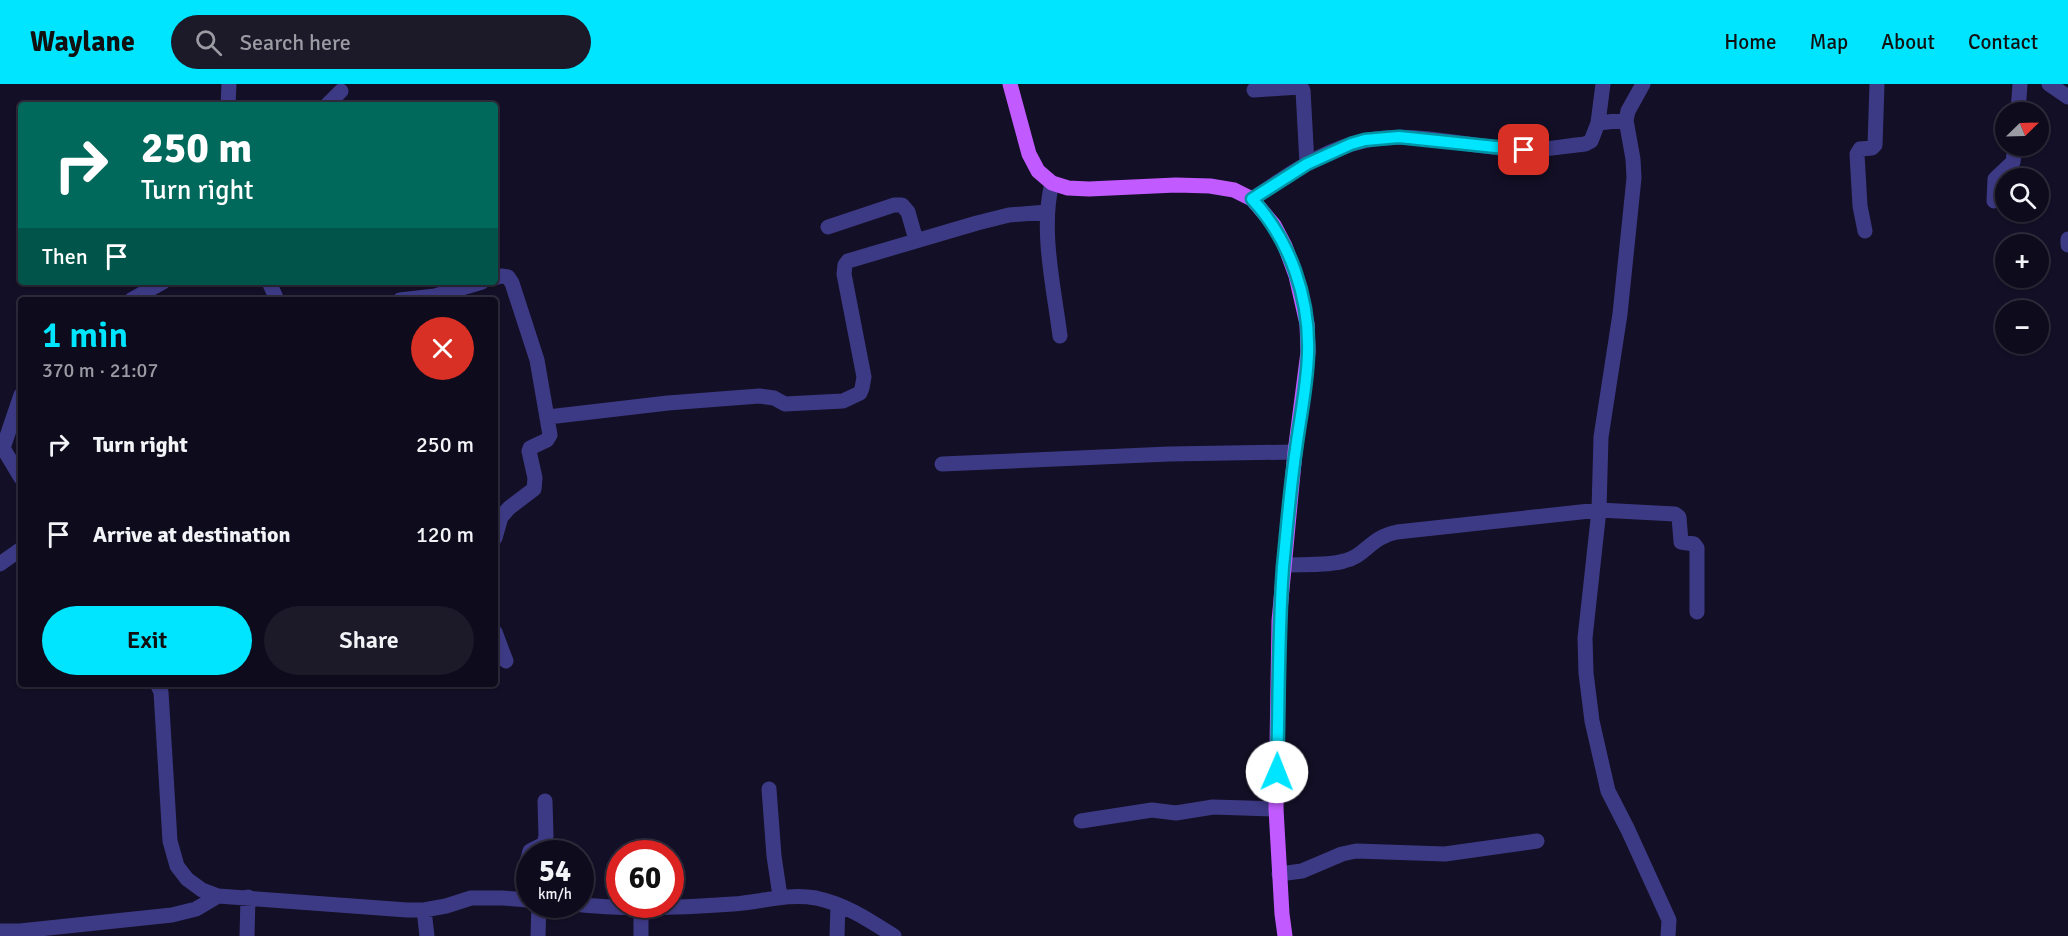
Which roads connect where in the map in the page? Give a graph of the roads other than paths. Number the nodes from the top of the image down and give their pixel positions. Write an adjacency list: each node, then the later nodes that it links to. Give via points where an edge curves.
1 (229, 84): 11 (street)
2 (1010, 84): 18 (main road, via 1029,154 1038,171)
3 (1603, 84): 15 (street)
4 (1643, 84): 14 (street)
5 (1877, 84): 23 (street, via 1875,145 1860,149 1857,154)
6 (2020, 84): 13 (street)
7 (2049, 84): 10 (street)
8 (1254, 90): 17 (street, via 1303,90)
9 (341, 91): 12 (street)
10 (2068, 96)
11 (228, 102)
12 (330, 102)
13 (2019, 102)
14 (1626, 120): 15 (street); 39 (street, via 1634,178 1620,314 1601,437)
15 (1598, 123): 17 (street, via 1591,141 1585,144 1524,150 1381,138 1351,144)
16 (2014, 156): 20 (street, via 2013,162 1995,179)
17 (1307, 164): 19 (street)
18 (1052, 183): 19 (main road, via 1089,189 1210,186 1234,190); 21 (street)
19 (1252, 199): 36 (main road, via 1274,225 1285,246 1303,302 1308,352)
20 (1994, 201)
21 (1047, 212): 25 (street, via 1009,215); 32 (street)
22 (828, 227): 25 (street, via 902,205)
23 (1865, 231)
24 (2068, 239): 26 (street)
25 (916, 240): 34 (street, via 845,265 864,377 862,388 854,396 843,401 785,404 759,396 668,402)
26 (2068, 245)
27 (498, 278): 34 (street, via 508,277 512,283 537,360)
28 (158, 285): 30 (street)
29 (472, 285): 31 (street)
30 (136, 297)
31 (426, 297)
32 (1060, 336)
33 (18, 403): 35 (street)
34 (548, 417): 40 (street, via 549,438 529,451 534,489 508,508)
35 (2, 447): 38 (street)
36 (1295, 452): 37 (street); 43 (main road)
37 (942, 464)
38 (18, 473)
39 (1599, 510): 43 (street, via 1385,534 1344,561); 44 (street, via 1677,514 1681,542 1695,544 1697,548); 72 (street, via 1585,638 1592,722 1608,791 1669,920)
40 (498, 528)
41 (18, 551): 42 (street)
42 (0, 564)
43 (1284, 565): 50 (main road, via 1279,621)
44 (1697, 612)
45 (498, 640): 46 (street)
46 (506, 661)
47 (159, 687): 55 (street, via 170,841 177,866 202,890)
48 (769, 789): 56 (street)
49 (545, 801): 52 (street)
50 (1276, 809): 51 (street, via 1213,807 1176,813 1152,810); 54 (main road)
51 (1081, 821)
52 (545, 840)
53 (1537, 841): 54 (street, via 1445,854 1356,851 1302,871)
54 (1279, 874): 71 (main road)
55 (218, 896): 57 (street); 64 (street, via 196,909 172,915)
56 (780, 896): 59 (street, via 815,898); 60 (street, via 737,904)
57 (248, 897): 61 (street); 65 (street)
58 (516, 901): 61 (street, via 471,898)
59 (838, 905): 69 (street); 70 (street)
60 (684, 907)
61 (424, 910): 66 (street)
62 (534, 918): 67 (street)
63 (640, 918): 68 (street)
64 (0, 931)
65 (247, 936)
66 (427, 936)
67 (538, 936)
68 (641, 936)
69 (837, 936)
70 (894, 936)
71 (1285, 936)
72 (1668, 936)

